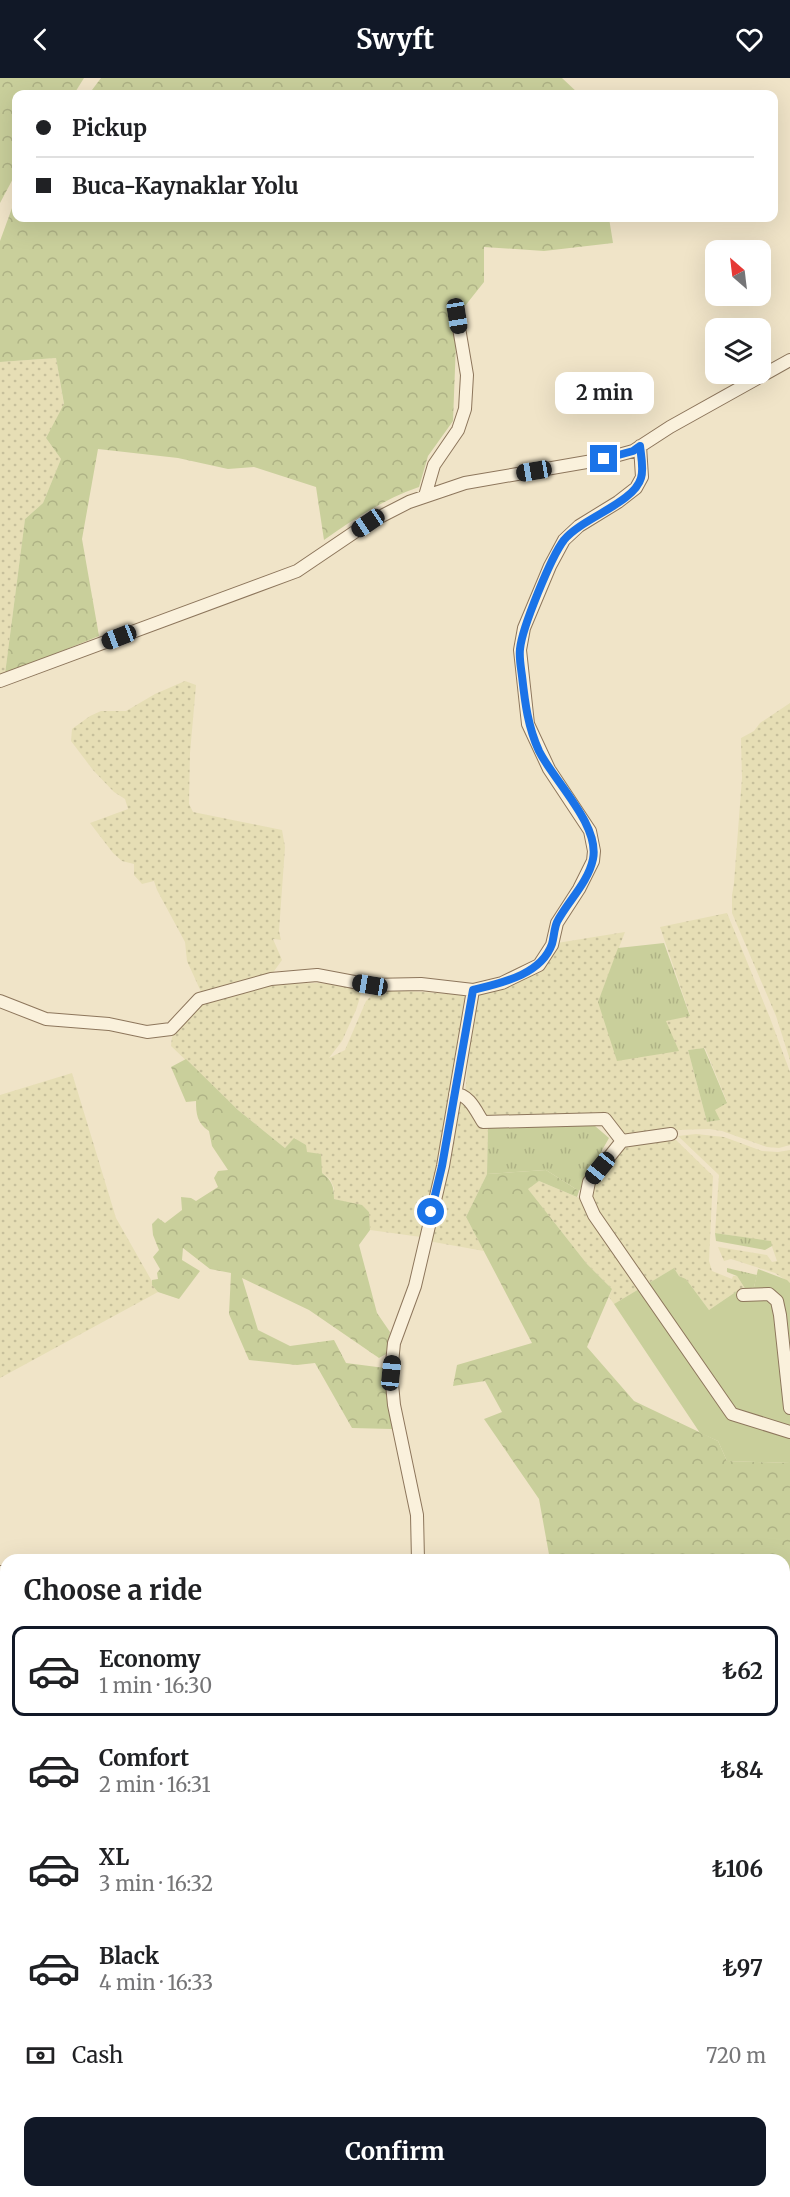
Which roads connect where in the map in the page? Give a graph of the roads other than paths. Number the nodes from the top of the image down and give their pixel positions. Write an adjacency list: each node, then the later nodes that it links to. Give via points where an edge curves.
1 (457, 316): 4 (street, via 467,375 465,409 458,430 434,465)
2 (790, 360): 3 (street)
3 (640, 446): 4 (street, via 604,459 465,483); 6 (street, via 642,477 636,488 564,540 524,628 519,650 528,724 549,769 590,831 593,861 556,923 552,945 539,965 502,983)
4 (424, 496): 5 (street, via 368,523 297,571)
5 (0, 681)
6 (473, 990): 7 (street, via 421,984 370,985 317,975 271,979 199,999 171,1029 147,1032 109,1024 46,1019); 8 (street)
7 (0, 1001)
8 (455, 1094): 10 (street, via 467,1098 483,1122 605,1119); 14 (street, via 415,1286 394,1343 391,1373 417,1515)
9 (671, 1134): 10 (street)
10 (622, 1141): 13 (street, via 589,1182 586,1197 594,1215 732,1414)
11 (743, 1294): 12 (street, via 769,1294 777,1301)
12 (790, 1408)
13 (790, 1432)
14 (418, 1554)

